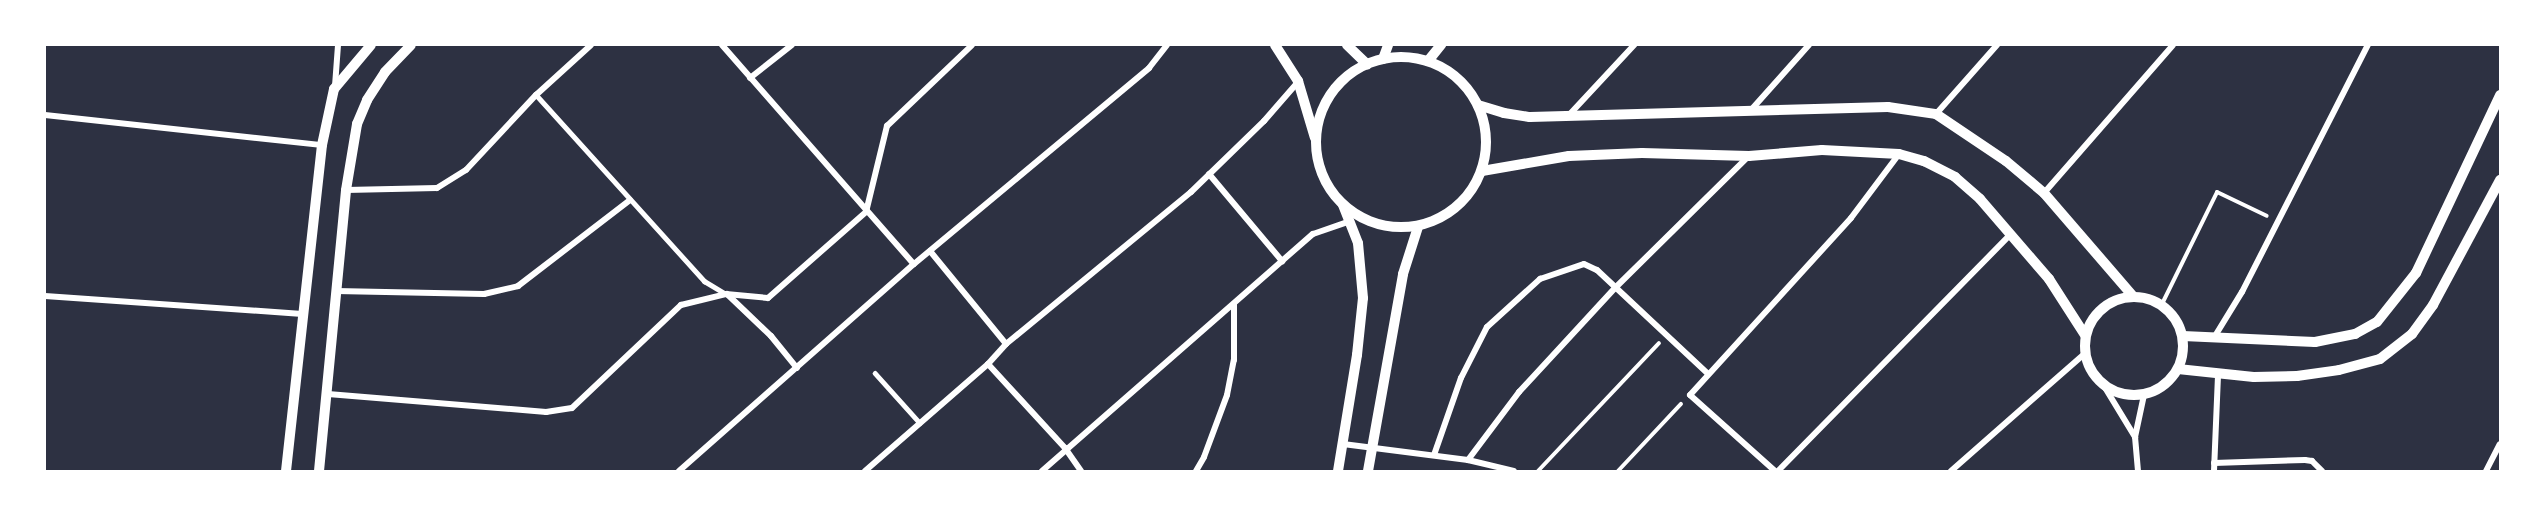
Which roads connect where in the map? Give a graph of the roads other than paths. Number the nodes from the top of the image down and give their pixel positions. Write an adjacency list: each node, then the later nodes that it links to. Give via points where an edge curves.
1 (338, 45): 23 (street)
2 (371, 45): 23 (street)
3 (411, 45): 38 (street, via 385,72 366,100 357,124)
4 (591, 45): 25 (street)
5 (722, 45): 21 (street)
6 (792, 45): 21 (street)
7 (972, 45): 42 (street, via 887,126)
8 (1167, 45): 46 (street, via 1149,68)
9 (1275, 45): 22 (street)
10 (1347, 45): 20 (street)
11 (1388, 45): 18 (street)
12 (1441, 45): 19 (street)
13 (1634, 45): 30 (street)
14 (1809, 45): 27 (street)
15 (1997, 45): 28 (street)
16 (2173, 45): 39 (street)
17 (2368, 45): 58 (street, via 2242,292)
18 (1383, 58): 19 (street); 20 (street)
19 (1428, 61): 26 (street, via 1448,71)
20 (1367, 64): 31 (street, via 1340,81 1322,107)
21 (750, 78): 42 (street)
22 (1298, 81): 31 (street); 36 (street, via 1264,121)
23 (334, 89): 32 (street)
24 (2500, 94): 58 (street, via 2416,273 2377,322 2334,340 2274,341)
25 (536, 95): 38 (street, via 466,170 437,188); 40 (street)
26 (1478, 105): 30 (street, via 1521,116); 35 (street, via 1485,126)
27 (1749, 112): 28 (street, via 1888,107); 30 (street)
28 (1936, 114): 39 (street, via 1980,142)
29 (45, 115): 32 (street)
30 (1568, 116)
31 (1315, 138): 41 (street, via 1318,163 1327,186)
32 (322, 146): 55 (street)
33 (1899, 154): 34 (street, via 1822,150); 45 (street, via 1924,161 1955,177); 65 (street, via 1851,218)
34 (1749, 156): 35 (street, via 1569,156); 49 (street)
35 (1482, 171): 44 (street, via 1472,191 1457,207 1439,220)
36 (1209, 174): 47 (street); 59 (street)
37 (2500, 180): 66 (street, via 2433,305 2412,334 2380,359 2297,376)
38 (346, 190): 50 (street)
39 (2044, 193): 52 (street)
40 (630, 200): 50 (street, via 518,286 484,294); 51 (street, via 704,281)
41 (1342, 205): 43 (street); 44 (street, via 1391,228)
42 (866, 212): 48 (street); 51 (street, via 768,298)
43 (1348, 222): 47 (street, via 1313,234); 72 (street, via 1358,243 1363,298)
44 (1418, 227): 75 (street, via 1403,274)
45 (2011, 234): 56 (street, via 2049,279); 91 (street)
46 (930, 251): 48 (street); 59 (street)
47 (1282, 261): 54 (street)
48 (914, 264): 62 (street)
49 (1615, 288): 65 (street); 77 (street, via 1597,270 1584,264 1540,279 1487,327 1461,378); 78 (street, via 1519,392)
50 (336, 291): 68 (street)
51 (726, 294): 62 (street, via 771,336); 68 (street, via 681,304 572,408 546,412)
52 (2132, 295): 56 (street, via 2101,307); 57 (street, via 2155,300 2173,315)
53 (45, 296): 55 (street)
54 (1234, 304): 74 (street); 87 (street, via 1234,360 1227,395)
55 (302, 314): 81 (street)
56 (2085, 335): 60 (street)
57 (2183, 336): 58 (street); 63 (street)
58 (2215, 336)
59 (1006, 344): 61 (street)
60 (2084, 354): 67 (street, via 2091,372); 92 (street)
61 (988, 364): 70 (street); 74 (street)
62 (797, 368): 83 (street)
63 (2178, 369): 66 (street); 69 (street, via 2164,386)
64 (875, 373): 70 (lane)
65 (1707, 373): 91 (street, via 1690,394)
66 (2218, 375): 79 (street)
67 (2104, 386): 69 (street, via 2123,394); 71 (street)
68 (328, 394): 82 (street)
69 (2144, 395): 71 (street)
70 (920, 423): 84 (street)
71 (2135, 437): 93 (street)
72 (1343, 444): 75 (street); 88 (street)
73 (2500, 444): 76 (street)
74 (1065, 448): 85 (street); 86 (street)
75 (1372, 449): 77 (street); 89 (street)
76 (2498, 453): 95 (street)
77 (1434, 455): 78 (street)
78 (1468, 460): 90 (street)
79 (2214, 463): 80 (street, via 2305,460); 94 (street)
80 (2320, 468)
81 (286, 471)
82 (319, 471)
83 (679, 471)
84 (865, 471)
85 (1042, 471)
86 (1081, 471)
87 (1196, 471)
88 (1338, 471)
89 (1368, 471)
90 (1514, 471)
91 (1777, 471)
92 (1951, 471)
93 (2138, 471)
94 (2214, 471)
95 (2486, 471)

